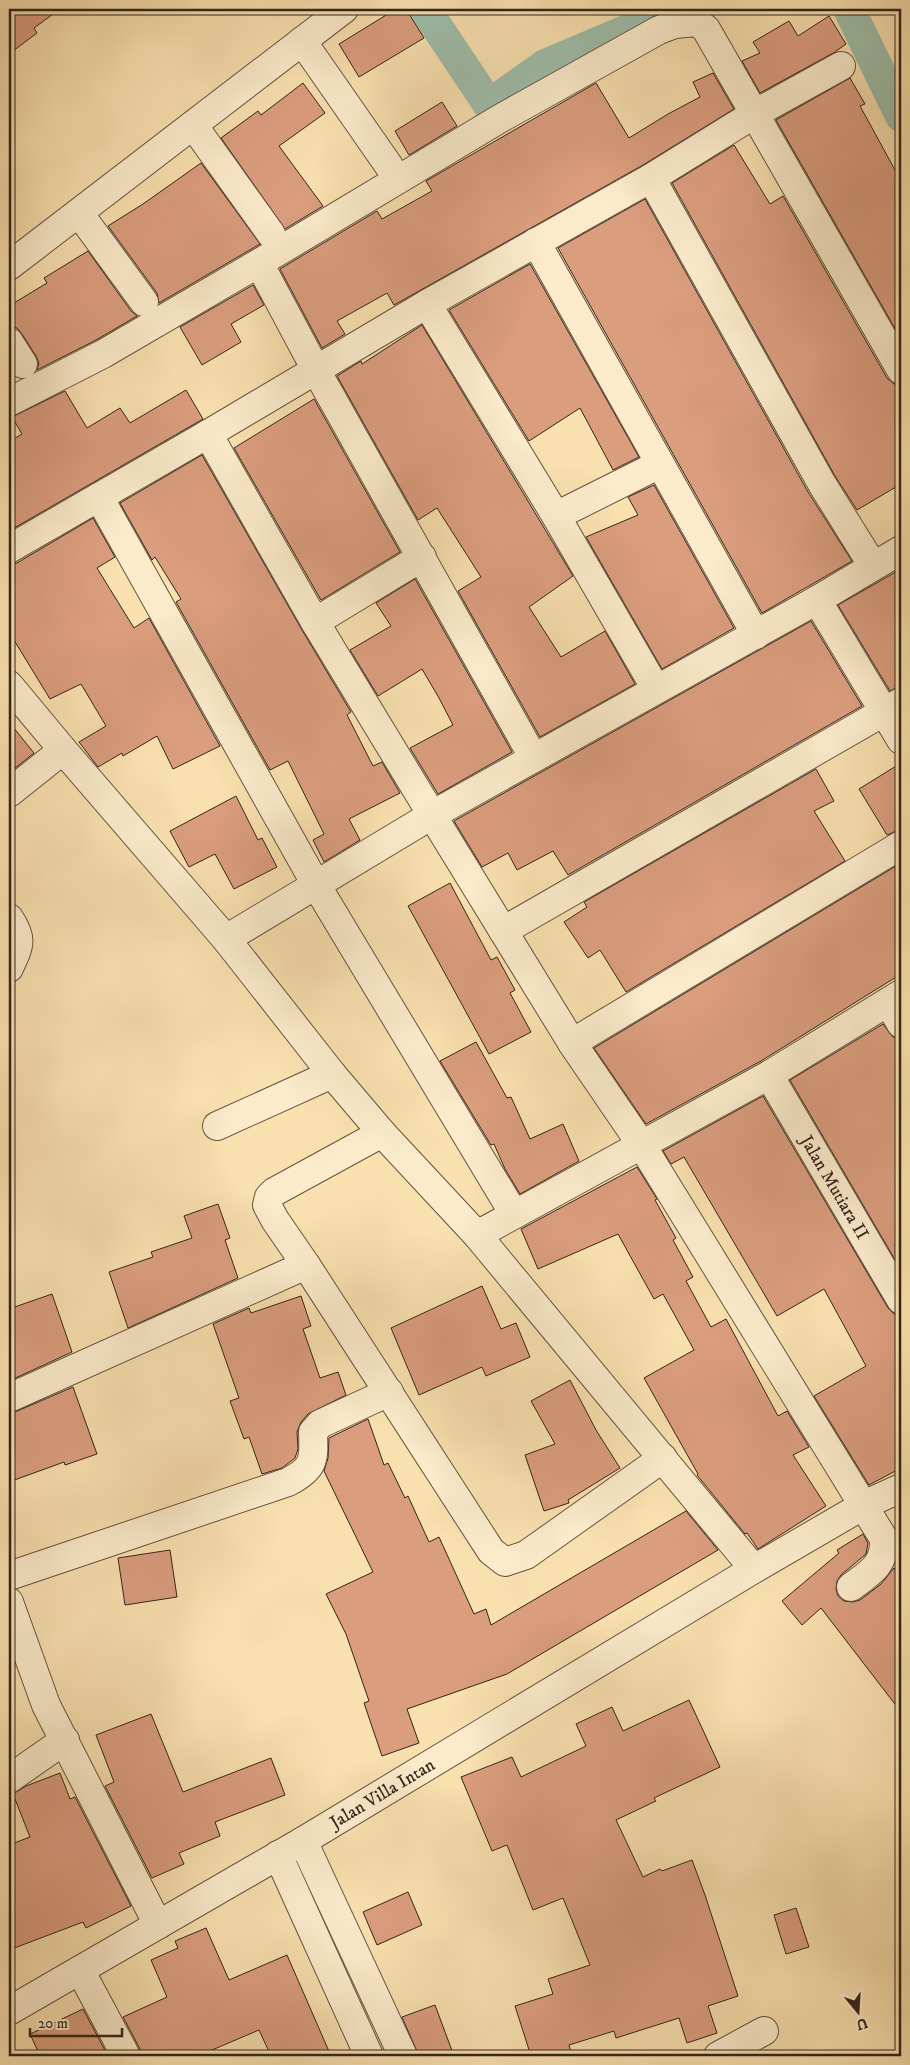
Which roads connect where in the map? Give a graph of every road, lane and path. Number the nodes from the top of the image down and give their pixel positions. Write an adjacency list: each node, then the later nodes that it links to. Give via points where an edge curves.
1 (344, 9): 2 (street)
2 (302, 41): 5 (street); 6 (street)
3 (842, 66): 4 (street)
4 (756, 112): 7 (street); 11 (street, via 706,29 697,22 674,24 500,118); 16 (street)
5 (193, 125): 8 (street); 9 (street)
6 (389, 166)
7 (651, 178): 10 (street); 25 (street, via 822,484)
8 (79, 213): 12 (street); 13 (street)
9 (271, 234)
10 (536, 242): 14 (street); 19 (street)
11 (259, 263): 15 (street); 17 (street, via 103,354)
12 (9, 266)
13 (144, 302)
14 (428, 304): 15 (street); 21 (street)
15 (316, 370): 18 (street); 24 (street)
16 (901, 370)
17 (9, 402)
18 (208, 434): 20 (street); 27 (street)
19 (660, 464): 21 (street); 28 (street)
20 (99, 497): 22 (street); 38 (street)
21 (556, 516): 30 (street)
22 (9, 549)
23 (901, 550): 25 (street)
24 (422, 557): 27 (street); 34 (street)
25 (874, 566): 26 (street)
26 (818, 600): 28 (street); 31 (street)
27 (315, 622): 36 (street)
28 (756, 635): 30 (street)
29 (9, 685): 33 (street)
30 (656, 689): 34 (street)
31 (893, 707): 32 (street); 40 (street)
32 (901, 740)
33 (63, 750): 35 (street); 41 (street)
34 (533, 757): 36 (street)
35 (9, 794)
36 (432, 815): 38 (street); 40 (street)
37 (901, 845): 44 (street)
38 (315, 883): 41 (street); 50 (street)
39 (9, 918): 42 (street, via 20,943)
40 (503, 931): 44 (street)
41 (226, 939): 45 (street)
42 (9, 968)
43 (897, 1007): 46 (street)
44 (572, 1043): 49 (street)
45 (332, 1074): 47 (street); 48 (street)
46 (769, 1075): 49 (street); 53 (street, Jalan Mutiara II)
47 (217, 1126)
48 (382, 1133): 51 (street); 52 (street, via 269,1197 267,1205)
49 (641, 1144): 50 (street); 58 (street)
50 (514, 1214): 51 (street)
51 (477, 1235): 56 (street)
52 (306, 1265): 54 (street); 55 (street)
53 (901, 1300)
54 (389, 1392): 56 (street, via 491,1551 505,1562 526,1555); 60 (street, via 320,1424 313,1432 312,1461 303,1474 288,1482)
55 (9, 1398)
56 (663, 1458): 59 (street)
57 (901, 1488): 58 (street, Jalan Villa Intan)
58 (864, 1505): 59 (street, Jalan Villa Intan); 61 (street, via 884,1539 884,1552 872,1571)
59 (754, 1569): 65 (street, Jalan Villa Intan)
60 (9, 1576)
61 (851, 1587)
62 (9, 1602): 63 (street, via 46,1705)
63 (65, 1740): 64 (street); 67 (street)
64 (9, 1778)
65 (303, 1840): 66 (street, Jalan Villa Intan); 73 (street)
66 (278, 1855): 67 (street, Jalan Villa Intan); 72 (street)
67 (158, 1925): 68 (street, Jalan Villa Intan)
68 (80, 1970): 69 (street, Jalan Villa Intan); 71 (street)
69 (9, 2011)
70 (764, 2031): 74 (street)
71 (126, 2056)
72 (369, 2056)
73 (403, 2056)
74 (718, 2056)

